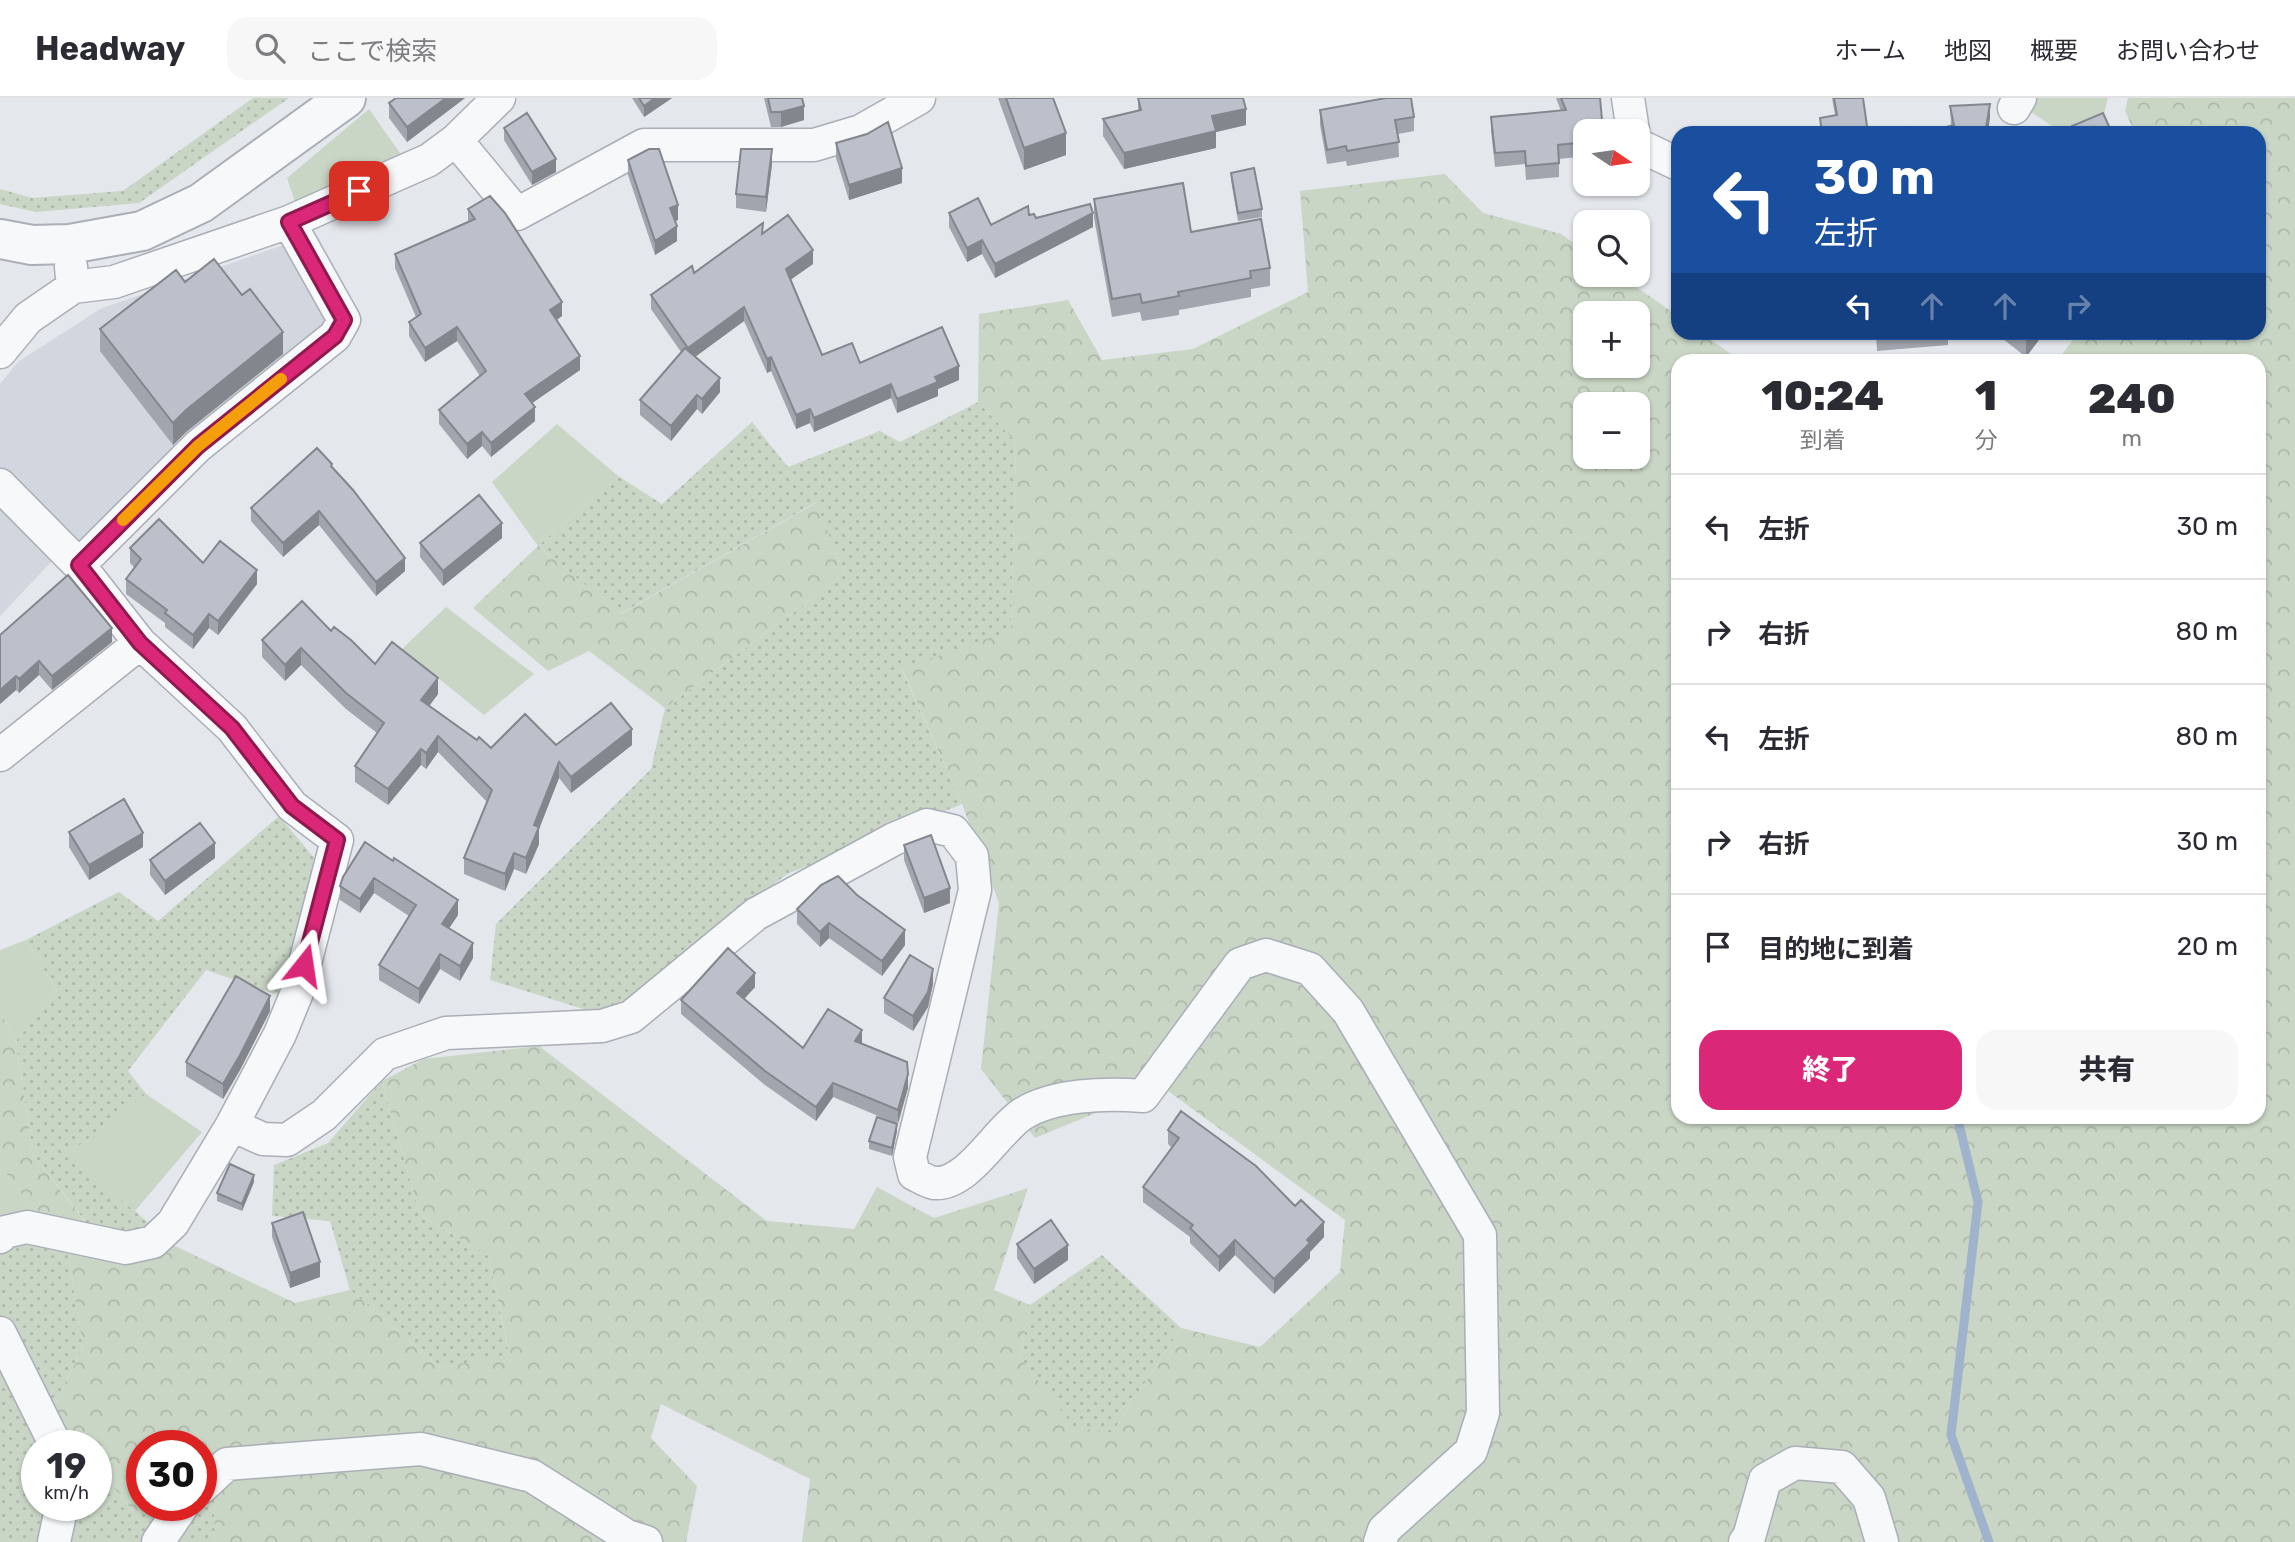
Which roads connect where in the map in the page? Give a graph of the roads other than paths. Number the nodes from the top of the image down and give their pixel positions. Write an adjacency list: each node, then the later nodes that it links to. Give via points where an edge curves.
1 (346, 98): 11 (street, via 201,203 142,231)
2 (499, 98): 6 (street)
3 (919, 98): 6 (street, via 861,131 814,145 644,145 517,214)
4 (1628, 98): 5 (street)
5 (1631, 119)
6 (456, 140): 9 (street, via 429,160)
7 (1650, 151): 8 (street)
8 (1671, 161)
9 (289, 222): 12 (street, via 114,282); 15 (street, via 344,320 335,336 198,446)
10 (0, 239): 11 (street, via 32,245)
11 (70, 244): 12 (street)
12 (73, 287): 13 (street, via 29,318)
13 (0, 352)
14 (0, 485): 15 (street)
15 (79, 565): 16 (street)
16 (140, 643): 17 (street); 18 (street, via 232,728 292,806 337,840 298,990)
17 (0, 755)
18 (232, 1125): 19 (street, via 173,1223 153,1242 126,1248 27,1227); 28 (street, via 263,1139 287,1140 324,1115 385,1054 446,1033 602,1026 631,1017 756,914 894,839 928,825 953,831 972,856 975,890 910,1157 914,1174 934,1183 957,1178 1021,1115 1049,1102 1112,1093 1143,1096 1240,964 1266,955 1310,968 1348,1011 1480,1235 1483,1413 1471,1451 1384,1530)
19 (0, 1237)
20 (0, 1333): 21 (street)
21 (48, 1430)
22 (217, 1473): 27 (street, via 227,1464 421,1449 532,1476 627,1536)
23 (59, 1521): 25 (street)
24 (172, 1521): 26 (street)
25 (54, 1542)
26 (158, 1542)
27 (646, 1542)
28 (1380, 1542)
29 (1745, 1542): 30 (street, via 1765,1480 1795,1463 1842,1467 1870,1498)
30 (1882, 1542)

